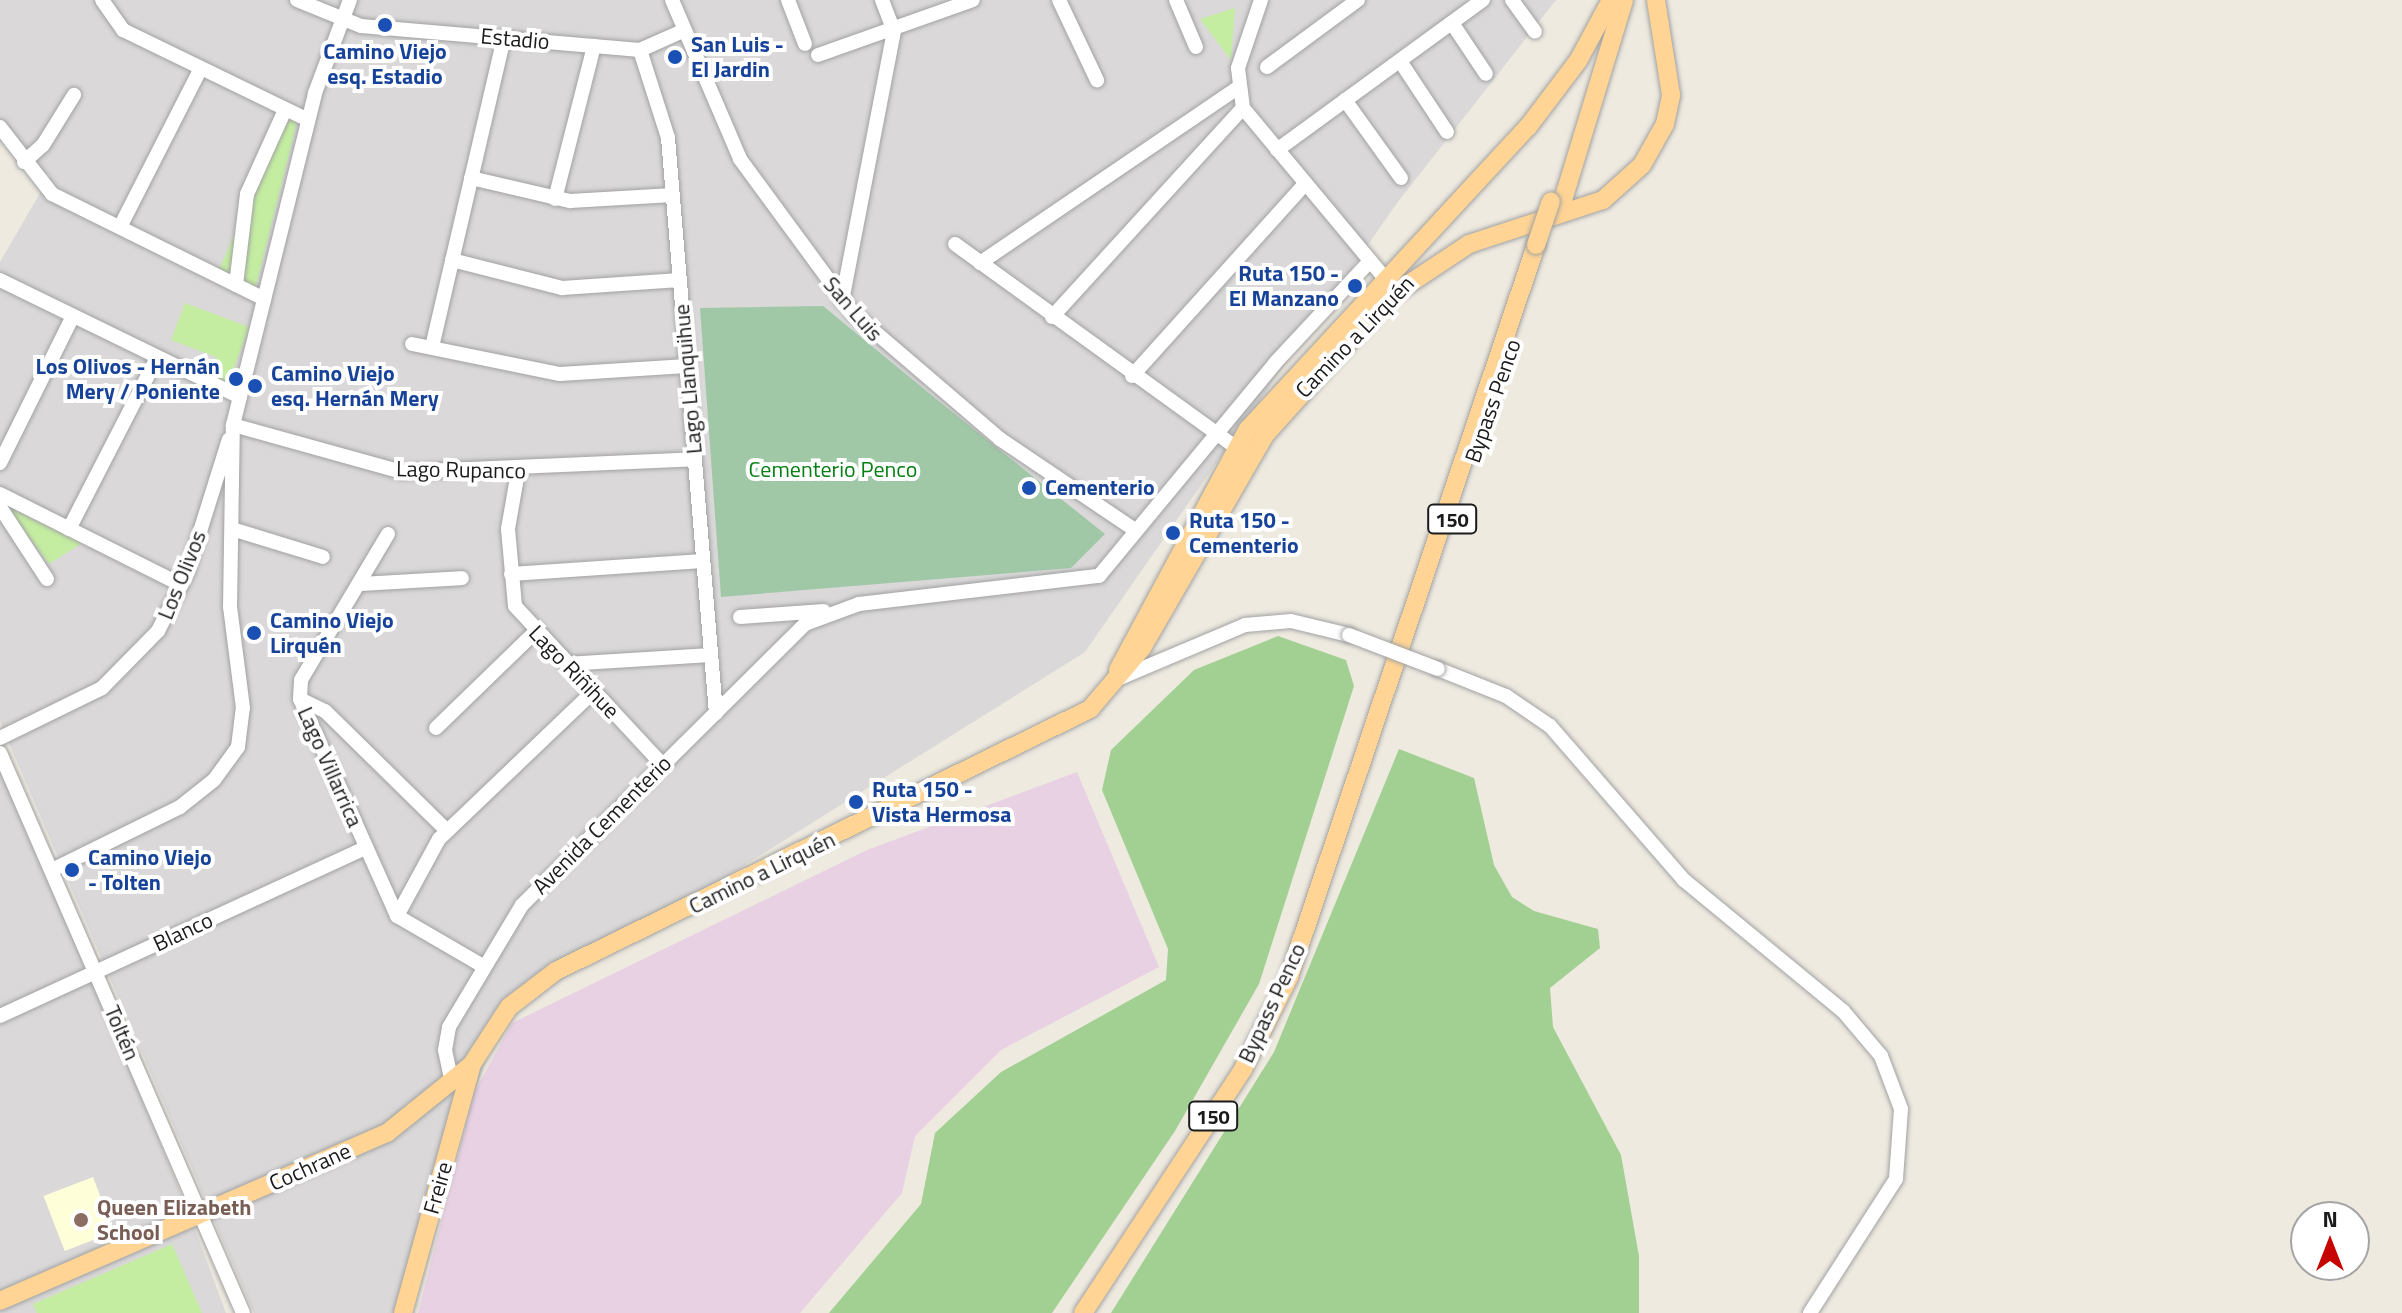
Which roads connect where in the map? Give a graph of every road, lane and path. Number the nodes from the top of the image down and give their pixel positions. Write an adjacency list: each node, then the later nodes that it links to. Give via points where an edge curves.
1 (102, 0): 29 (street, via 114,24)
2 (297, 0): 16 (street)
3 (350, 0): 16 (street)
4 (672, 0): 18 (street, San Luis)
5 (788, 0): 22 (street)
6 (882, 0): 19 (street)
7 (973, 0): 19 (street)
8 (1059, 0): 31 (street)
9 (1176, 0): 24 (street)
10 (1261, 0): 32 (street)
11 (1358, 0): 28 (street)
12 (1512, 0): 20 (street)
13 (1656, 0): 91 (main road, Camino a Lirquén, via 1671,95 1665,124 1642,165 1603,200 1452,252 1389,297 1265,435 1156,625)
14 (1481, 1): 17 (street)
15 (1615, 1): 53 (main road, Camino a Lirquén, via 1546,106); 112 (main road, Bypass Penco / 150, via 1557,201 1263,1032)
16 (342, 22): 21 (street, Estadio); 37 (street)
17 (1452, 23): 27 (street); 30 (street)
18 (685, 30): 25 (street, Estadio); 58 (street, San Luis, via 740,159)
19 (894, 31): 26 (street); 58 (street)
20 (1535, 32)
21 (504, 38): 23 (street, Estadio); 43 (street)
22 (805, 44)
23 (594, 46): 25 (street, Estadio); 47 (street)
24 (1196, 47)
25 (640, 50): 46 (street, Lago Llanquihue, via 664,115)
26 (818, 55)
27 (1400, 61): 34 (street); 38 (street)
28 (1267, 67)
29 (201, 68): 36 (street); 48 (street)
30 (1486, 74)
31 (1097, 80)
32 (1236, 89): 35 (street); 52 (street)
33 (74, 95): 42 (street, via 43,145)
34 (1345, 100): 40 (street); 44 (street)
35 (1243, 108): 40 (street); 60 (street)
36 (285, 110): 37 (street); 56 (street, via 247,194)
37 (308, 120): 57 (street)
38 (1447, 132)
39 (4, 133): 41 (street); 42 (street)
40 (1277, 150): 45 (street)
41 (0, 155)
42 (24, 162): 48 (street, via 52,194)
43 (471, 178): 47 (street); 50 (street)
44 (1401, 178)
45 (1305, 184): 51 (street); 65 (street)
46 (673, 195): 47 (street); 55 (street, Lago Llanquihue)
47 (555, 199)
48 (120, 227): 56 (street)
49 (955, 244): 52 (street)
50 (452, 260): 55 (street, via 562,288); 62 (street)
51 (1370, 261): 53 (street); 68 (street, via 1275,363)
52 (980, 263): 60 (street)
53 (1384, 277): 68 (main road, Camino a Lirquén)
54 (0, 280): 59 (street)
55 (680, 280): 64 (street, Lago Llanquihue)
56 (236, 285): 57 (street)
57 (264, 299): 66 (street)
58 (842, 301): 77 (street, San Luis, via 929,384)
59 (73, 316): 63 (street); 70 (street)
60 (1052, 317): 65 (street)
61 (412, 344): 62 (street)
62 (432, 347): 64 (street, via 560,374)
63 (157, 358): 66 (street); 76 (street)
64 (687, 366): 69 (street, Lago Llanquihue)
65 (1132, 376): 68 (street)
66 (240, 397): 67 (street)
67 (233, 425): 71 (street, Lago Rupanco, via 393,471); 74 (street, Los Olivos); 75 (street)
68 (1228, 442): 77 (street); 91 (main road, Camino a Lirquén, via 1134,629)
69 (694, 459): 71 (street, Lago Rupanco); 80 (street, Lago Llanquihue)
70 (0, 463)
71 (518, 472): 81 (street, Lago Riñihue, via 509,517)
72 (0, 494): 76 (street)
73 (0, 507): 83 (street)
74 (207, 512): 75 (street); 85 (street, Los Olivos)
75 (232, 522): 79 (street); 101 (street, via 230,607 243,708 233,757 180,807)
76 (69, 529): 85 (street)
77 (1135, 530): 86 (street, via 1105,571 1086,582)
78 (388, 534): 84 (street, Lago Villarrica)
79 (323, 557)
80 (703, 561): 81 (street); 89 (street, Lago Llanquihue)
81 (511, 574): 88 (street, Lago Riñihue, via 515,606)
82 (462, 578): 84 (street)
83 (47, 579)
84 (359, 584): 93 (street, Lago Villarrica, via 301,680)
85 (182, 585): 96 (street, Los Olivos, via 158,631 110,682)
86 (828, 611): 87 (street); 94 (street, Avenida Cementerio)
87 (740, 617)
88 (535, 632): 90 (street, Lago Riñihue); 95 (street)
89 (711, 655): 90 (street); 94 (street, Lago Llanquihue)
90 (566, 664): 92 (street, Lago Riñihue)
91 (1115, 680): 106 (main road, Camino a Lirquén, via 1090,709 1052,731 556,971 509,1007); 113 (street, bridge, via 1253,624 1304,623 1349,635 1506,696 1550,726 1684,880 1843,1011 1881,1056 1901,1109 1896,1179)
92 (593, 692): 98 (street, Lago Riñihue); 99 (street)
93 (300, 699): 99 (street, via 325,711); 100 (street, Lago Villarrica)
94 (716, 713): 98 (street, Avenida Cementerio)
95 (436, 728)
96 (0, 738)
97 (0, 753): 101 (street, Toltén)
98 (663, 765): 103 (street, Avenida Cementerio, via 528,899)
99 (447, 831): 102 (street)
100 (366, 848): 102 (street, Lago Villarrica); 104 (street, Blanco)
101 (52, 870): 104 (street, Toltén)
102 (397, 916): 103 (street)
103 (483, 966): 107 (street, Avenida Cementerio, via 446,1038)
104 (96, 972): 105 (street, Blanco); 108 (street, Toltén)
105 (0, 1016)
106 (472, 1064): 107 (main road, Cochrane); 111 (main road, Freire)
107 (452, 1083): 108 (main road, Cochrane, via 399,1126)
108 (201, 1215): 109 (main road, Cochrane); 110 (street, Toltén)
109 (0, 1301)
110 (243, 1313)
111 (403, 1313)
112 (1083, 1313)
113 (1810, 1313)

